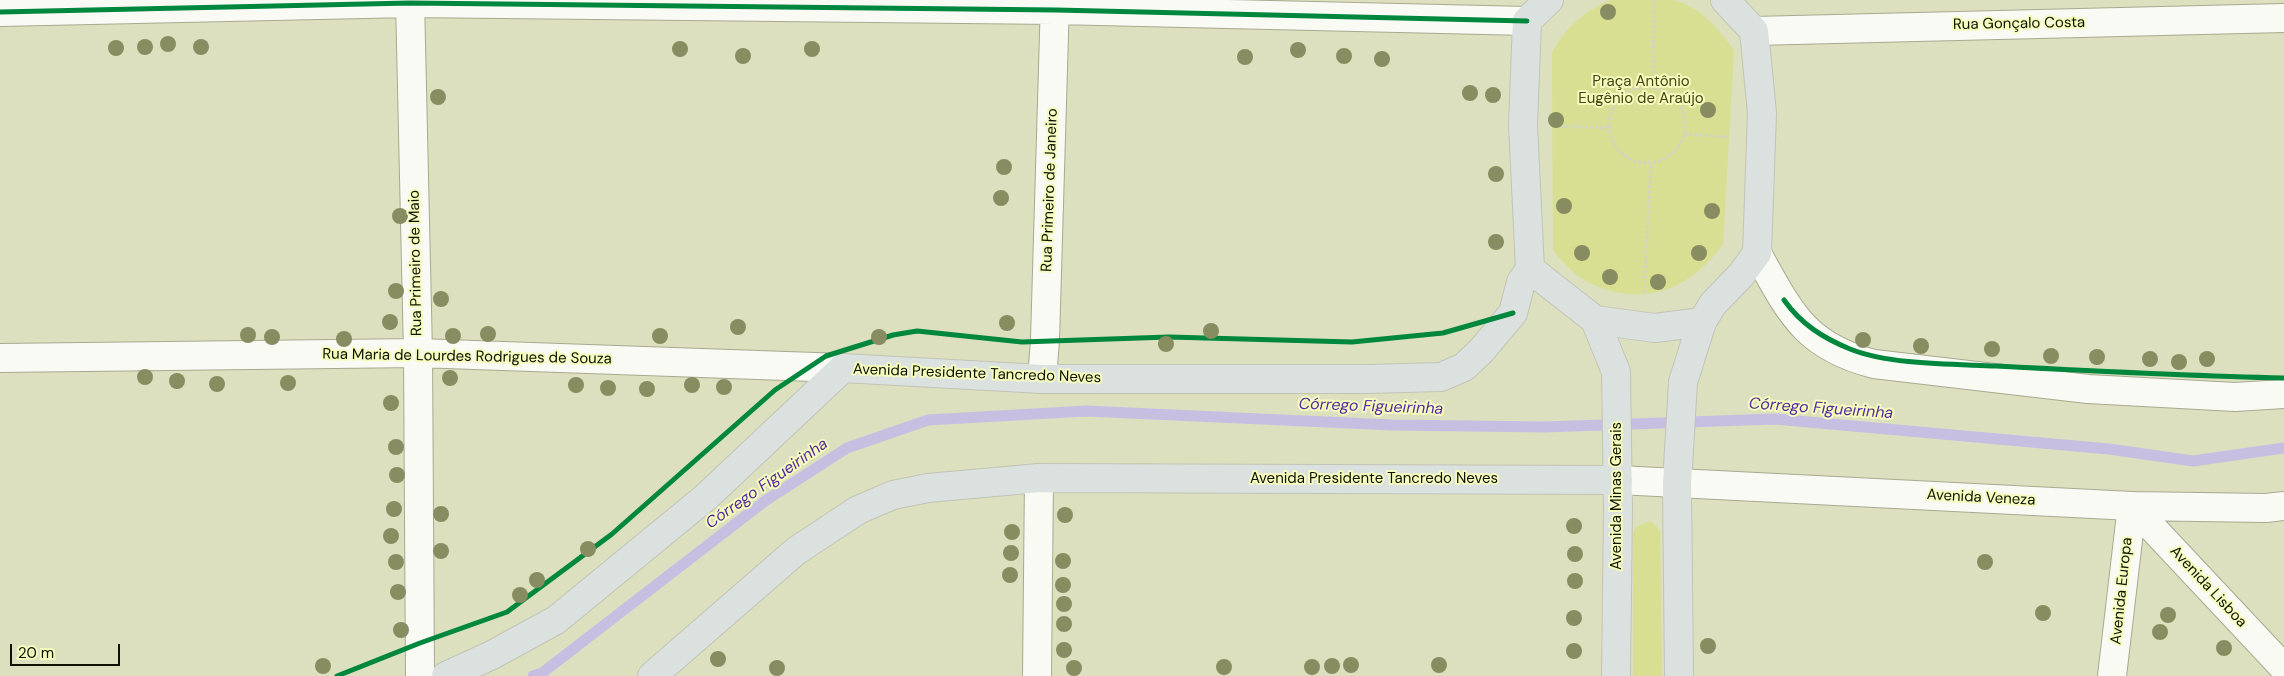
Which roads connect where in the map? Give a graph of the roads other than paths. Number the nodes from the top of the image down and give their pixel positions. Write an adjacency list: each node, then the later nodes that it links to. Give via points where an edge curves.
1 (1549, 0): 7 (main road)
2 (1725, 0): 8 (main road)
3 (410, 2): 4 (street); 5 (street); 13 (street, Rua Primeiro de Maio)
4 (1056, 5): 7 (street); 16 (street, Rua Primeiro de Janeiro)
5 (0, 12)
6 (2284, 18): 8 (street, Rua Gonçalo Costa)
7 (1527, 21): 10 (main road, via 1523,125)
8 (1754, 31): 9 (main road, via 1762,113)
9 (1757, 253): 12 (main road, via 1742,275 1713,304); 17 (street, via 1799,322 1817,339 1849,358 1874,364 2088,389 2235,397)
10 (1530, 270): 11 (main road); 16 (main road, Avenida Presidente Tancredo Neves, via 1521,282 1513,313 1464,368 1441,377)
11 (1595, 320): 12 (main road, via 1656,328); 19 (main road, Avenida Minas Gerais, via 1616,372)
12 (1702, 322): 20 (main road, via 1683,382)
13 (418, 353): 14 (street, Rua Maria de Lourdes Rodrigues de Souza); 15 (street, Rua Maria de Lourdes Rodrigues de Souza); 25 (street, Rua Primeiro de Maio)
14 (0, 358)
15 (843, 368): 16 (main road, Avenida Presidente Tancredo Neves); 26 (main road, Avenida Presidente Tancredo Neves, via 706,497 556,620)
16 (1042, 379)
17 (2284, 394)
18 (1039, 478): 19 (main road, Avenida Presidente Tancredo Neves); 27 (main road, Avenida Presidente Tancredo Neves, via 928,488 893,495 858,510 796,551); 28 (street)
19 (1618, 480): 20 (street, Avenida Veneza); 29 (main road, Avenida Minas Gerais)
20 (1677, 484): 21 (street, Avenida Veneza); 30 (main road)
21 (2132, 506): 22 (street, Avenida Veneza); 24 (street, Avenida Lisboa); 31 (street, Avenida Europa)
22 (2275, 507): 23 (street)
23 (2284, 528)
24 (2284, 668)
25 (420, 676)
26 (446, 676)
27 (652, 676)
28 (1037, 676)
29 (1616, 676)
30 (1679, 676)
31 (2112, 676)

